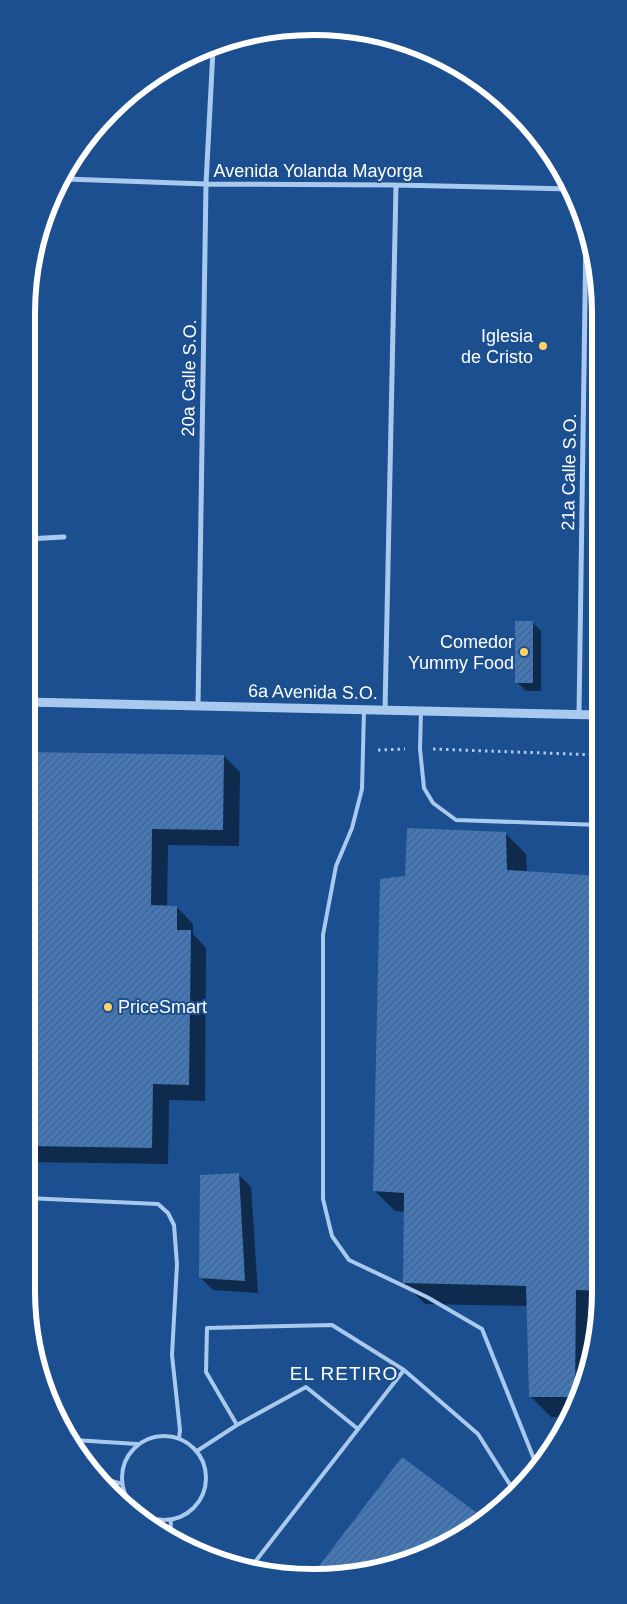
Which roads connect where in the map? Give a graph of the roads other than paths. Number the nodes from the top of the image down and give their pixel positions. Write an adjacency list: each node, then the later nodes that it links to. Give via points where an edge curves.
1 (213, 54): 3 (street, 20a Calle S.O.)
2 (69, 179): 3 (street, Avenida Yolanda Mayorga)
3 (206, 184): 4 (street, Avenida Yolanda Mayorga); 10 (street, 20a Calle S.O.)
4 (396, 185): 5 (street, Avenida Yolanda Mayorga); 12 (street)
5 (562, 189)
6 (586, 253): 14 (street, 21a Calle S.O.)
7 (64, 537): 8 (street)
8 (35, 539)
9 (35, 702): 10 (street, 6a Avenida S.O.)
10 (198, 706): 11 (street, 6a Avenida S.O.)
11 (364, 710): 12 (street, 6a Avenida S.O.); 25 (lane, via 362,790 352,828 336,866 323,935 323,1199 332,1236 349,1260 427,1297 482,1330)
12 (385, 710): 13 (street, 6a Avenida S.O.)
13 (422, 711): 14 (street, 6a Avenida S.O.); 16 (lane, via 420,749 424,788 433,803 456,820)
14 (579, 714): 15 (street, 6a Avenida S.O.)
15 (592, 715)
16 (592, 825)
17 (35, 1198): 21 (lane, via 158,1204 168,1212 174,1225 177,1264 172,1355)
18 (404, 1370): 19 (lane, via 332,1326 207,1328 206,1372); 20 (lane); 28 (lane, via 478,1434)
19 (237, 1425): 20 (lane, via 306,1387); 24 (lane)
20 (358, 1429): 33 (lane)
21 (179, 1438): 23 (lane, via 157,1436); 24 (lane)
22 (79, 1440): 23 (lane)
23 (137, 1444): 27 (lane, via 124,1462)
24 (197, 1451): 31 (lane, via 206,1471 204,1493 190,1511)
25 (534, 1459)
26 (111, 1481): 27 (lane)
27 (122, 1484): 29 (lane)
28 (511, 1486)
29 (129, 1499)
30 (154, 1518): 31 (lane)
31 (171, 1520): 32 (lane)
32 (170, 1530)
33 (254, 1563)

